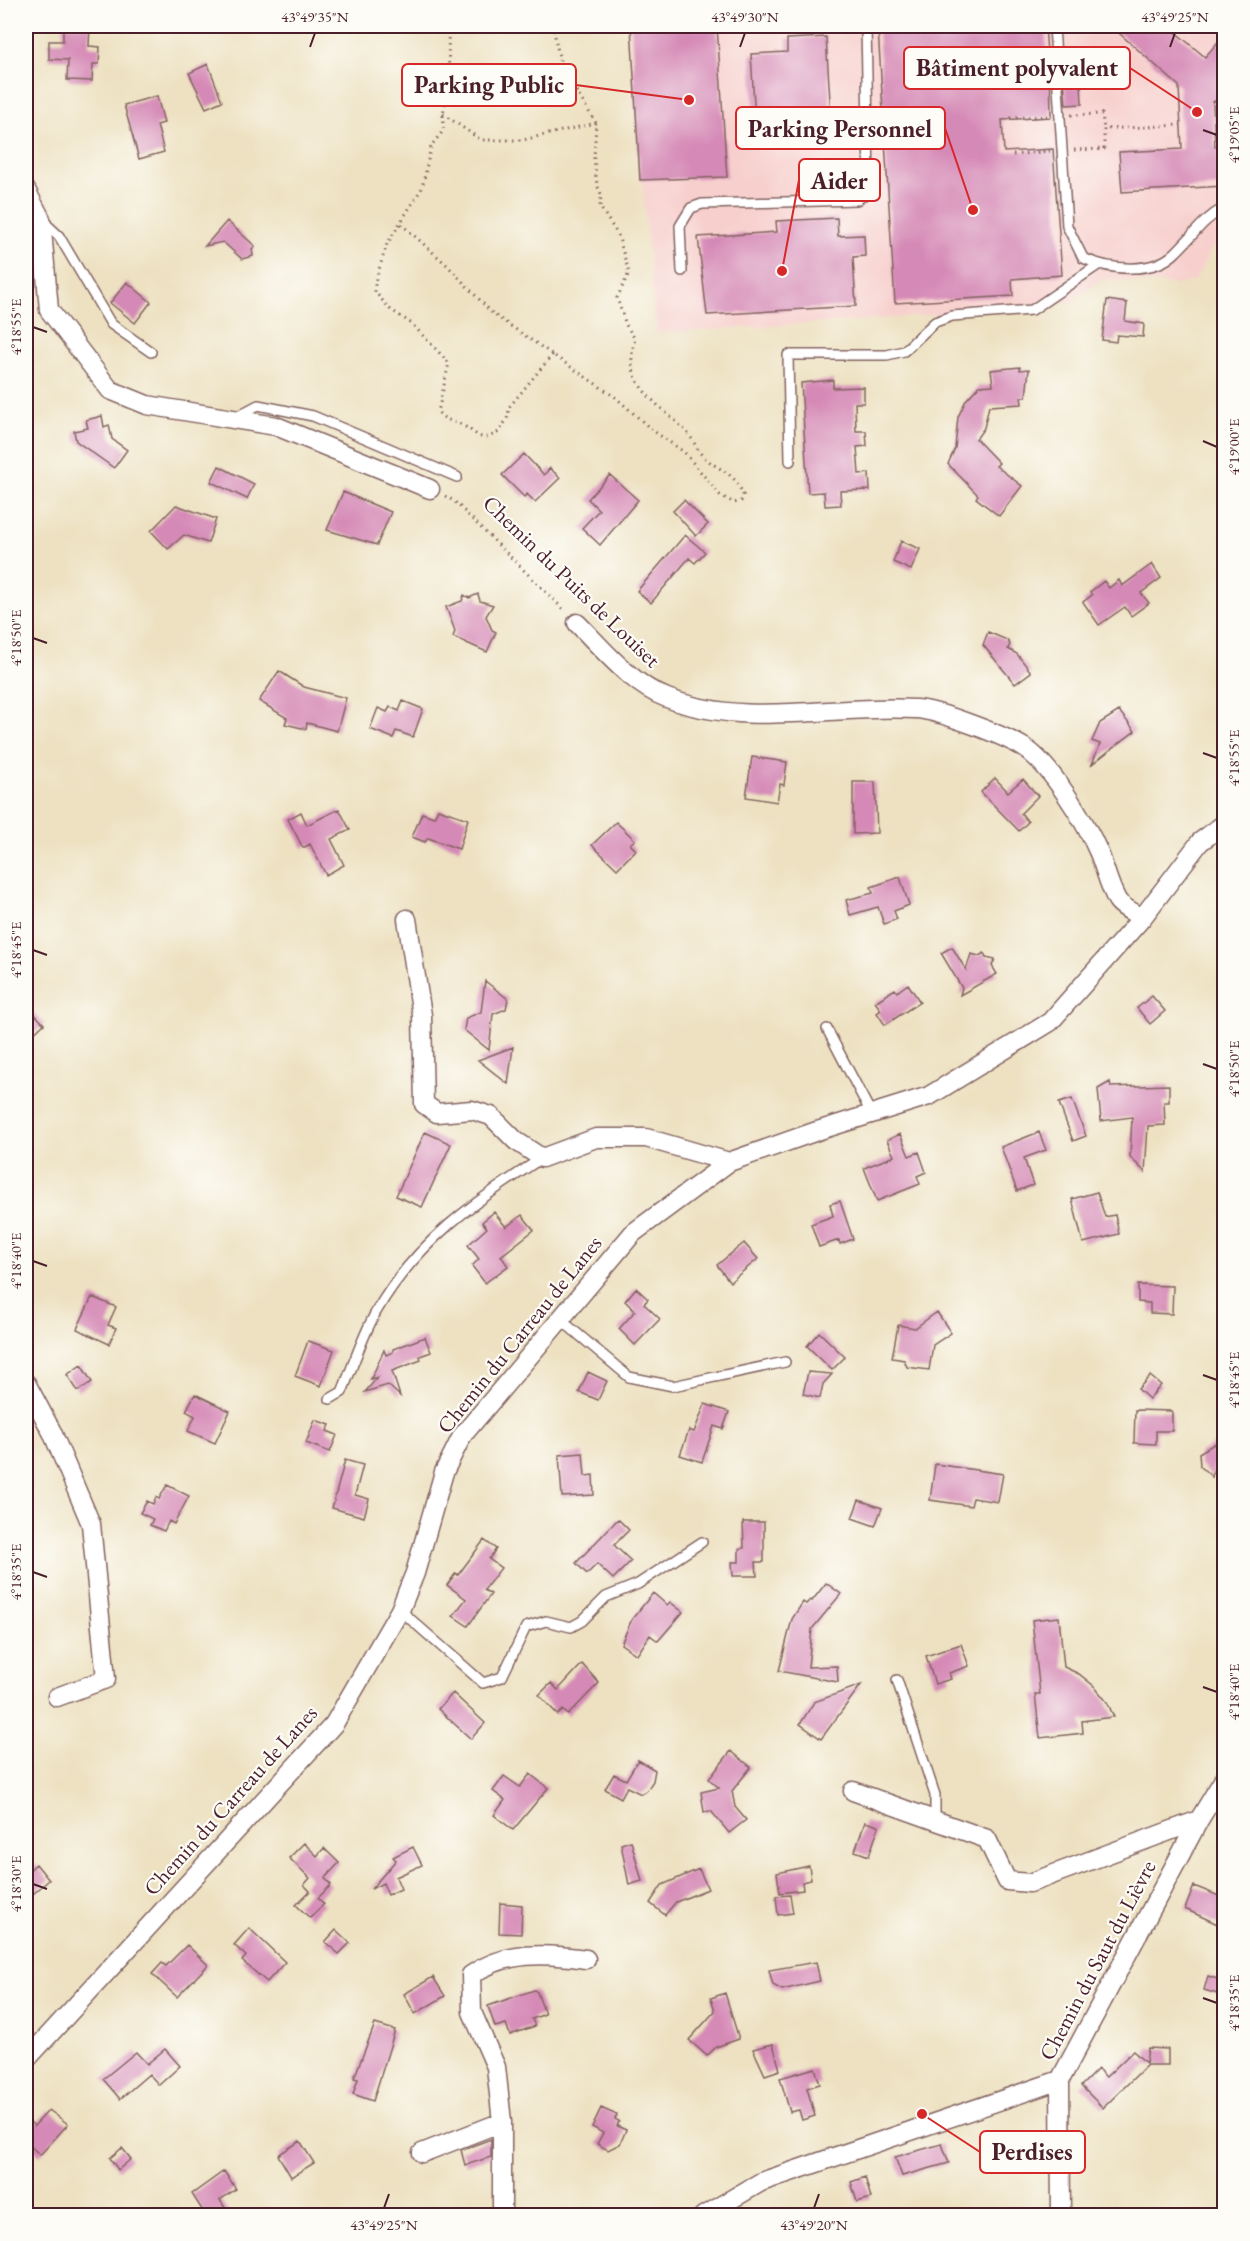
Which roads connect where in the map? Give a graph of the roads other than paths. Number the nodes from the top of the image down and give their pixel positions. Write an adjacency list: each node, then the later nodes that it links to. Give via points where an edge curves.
1 (866, 26): 7 (lane, via 869,180 865,194 857,200 702,204 691,208 680,226)
2 (1054, 26): 6 (lane, via 1067,226 1083,258)
3 (26, 190): 5 (street)
4 (1224, 208): 6 (lane, via 1188,236 1175,254 1151,265 1128,269)
5 (42, 219): 8 (lane, via 59,237 111,324); 9 (street, via 49,310 110,390 147,405)
6 (1098, 265): 10 (lane, via 1032,310 952,316 935,322 904,351 887,355 788,355)
7 (682, 271)
8 (151, 352)
9 (237, 420): 11 (lane, via 258,405 313,416); 12 (street, via 276,426)
10 (790, 461)
11 (458, 477)
12 (430, 489)
13 (577, 623): 15 (street, Chemin du Puits de Louiset, via 650,689 713,711 778,714 848,708 919,709 1024,747 1037,758 1083,819 1118,902)
14 (1224, 824): 15 (street, Chemin du Carreau de Lanes, via 1200,842)
15 (1142, 918): 18 (street, Chemin du Carreau de Lanes, via 1050,1022 929,1096)
16 (407, 920): 19 (street, via 422,1015 424,1104 437,1113 472,1110 491,1116 516,1141)
17 (827, 1029): 18 (lane)
18 (872, 1115): 20 (street, Chemin du Carreau de Lanes)
19 (542, 1158): 20 (street, via 596,1138 646,1138); 24 (lane, via 471,1204 444,1227 406,1270 376,1313 342,1392)
20 (729, 1162): 21 (street, Chemin du Carreau de Lanes, via 633,1233)
21 (560, 1319): 22 (lane, via 629,1377 673,1386); 26 (street, Chemin du Carreau de Lanes, via 462,1436 444,1472 415,1573)
22 (784, 1362)
23 (26, 1383): 28 (street, via 52,1432 91,1524 106,1679)
24 (330, 1399)
25 (702, 1542): 26 (lane, via 638,1584 606,1597 571,1627 546,1621 526,1627 502,1677 483,1683)
26 (400, 1610): 34 (street, Chemin du Carreau de Lanes, via 334,1724)
27 (897, 1680): 32 (lane, via 935,1795)
28 (57, 1697)
29 (1224, 1779): 31 (street, Chemin du Saut du Lièvre)
30 (853, 1791): 32 (street)
31 (1199, 1820): 32 (street, via 1030,1883 1006,1881 987,1839); 35 (street, Chemin du Saut du Lièvre)
32 (935, 1821)
33 (586, 1959): 36 (street, via 555,1954 512,1957 487,1964 471,1975 472,2012 496,2067)
34 (26, 2060)
35 (1060, 2080): 39 (street, Chemin du Saut du Lièvre, via 761,2182); 40 (street)
36 (502, 2122): 37 (street); 38 (street)
37 (422, 2153)
38 (502, 2216)
39 (703, 2216)
40 (1061, 2216)

